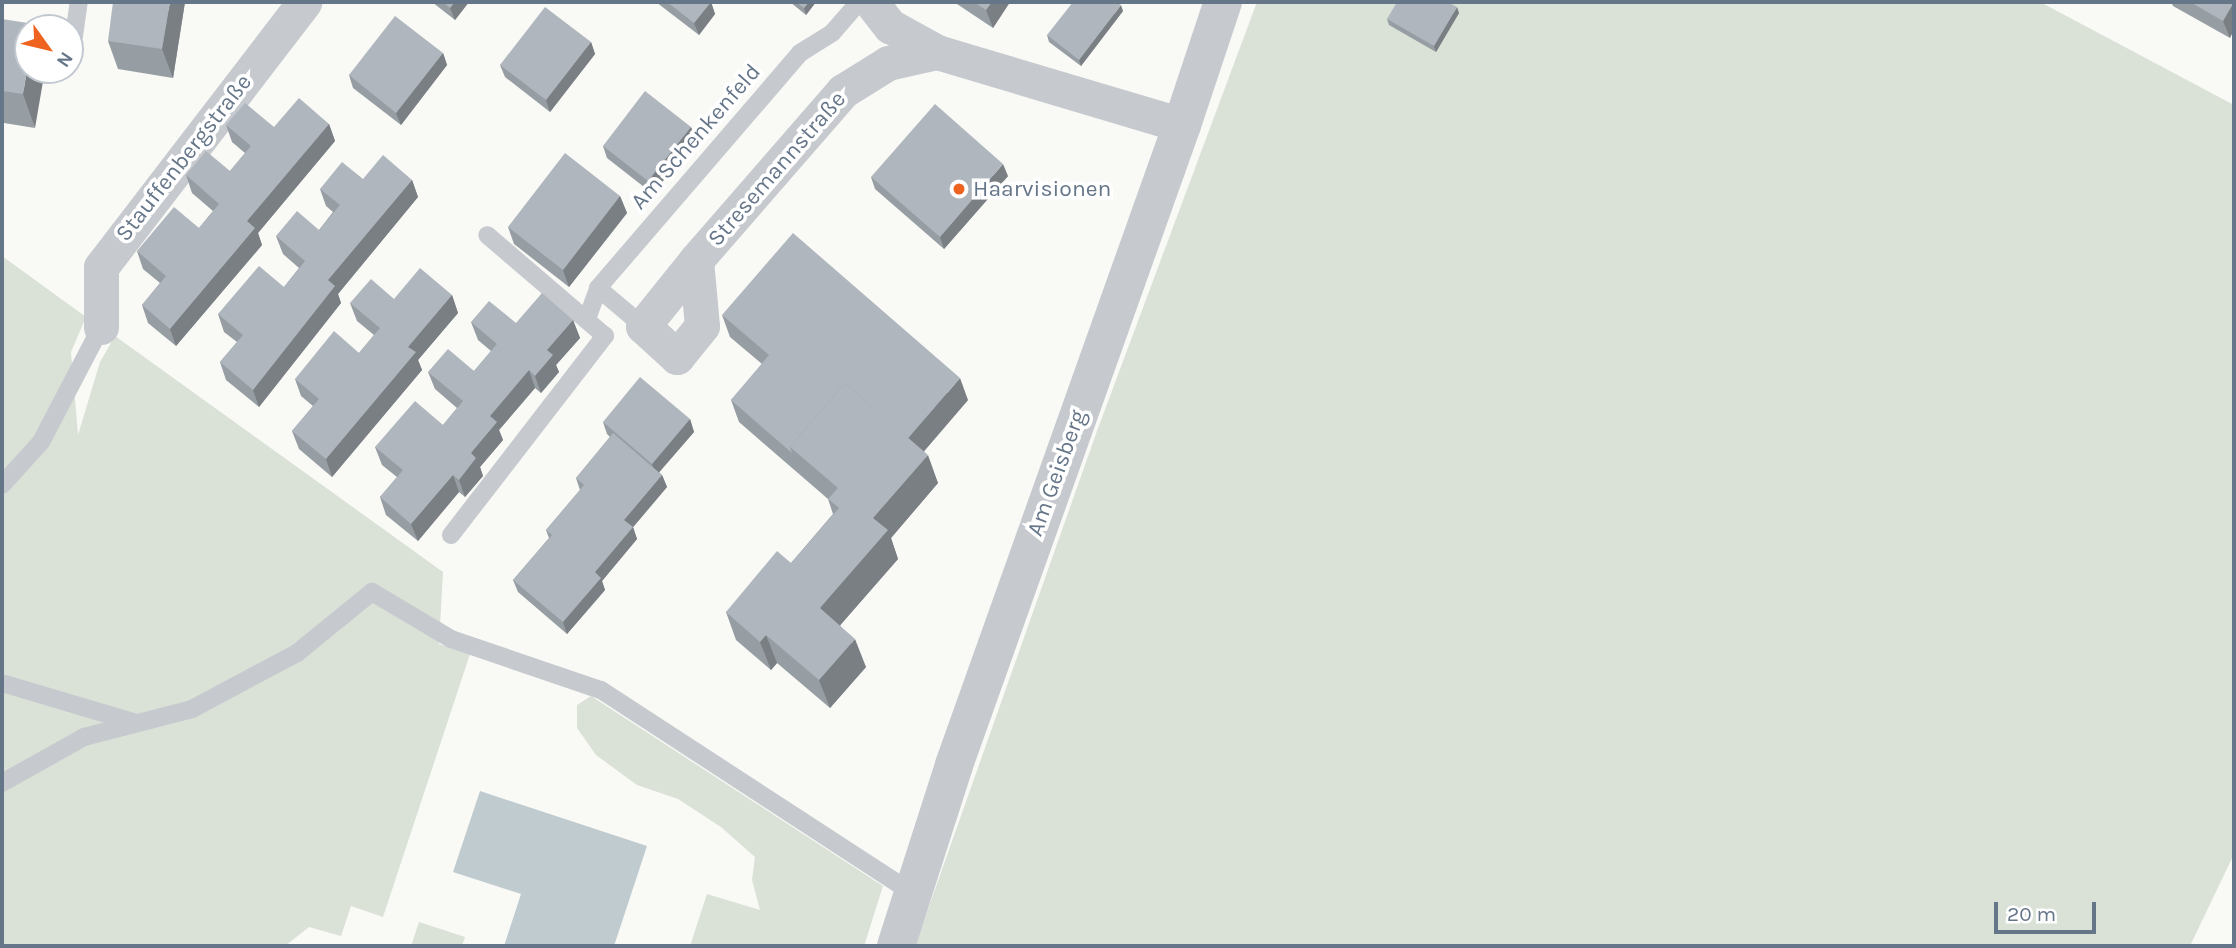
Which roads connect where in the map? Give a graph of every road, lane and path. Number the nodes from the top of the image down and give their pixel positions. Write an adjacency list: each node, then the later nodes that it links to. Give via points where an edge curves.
1 (304, 2): 12 (street, Stauffenbergstraße, via 101,267)
2 (859, 2): 9 (lane, Am Schenkenfeld, via 832,33 800,52)
3 (871, 2): 5 (street, Stresemannstraße, via 890,26)
4 (1223, 2): 6 (street, Am Geisberg)
5 (937, 52): 6 (street, Stresemannstraße); 8 (street, Stresemannstraße, via 888,63 844,91)
6 (1182, 125): 18 (street, Am Geisberg)
7 (488, 235): 10 (lane)
8 (696, 260): 11 (street, Stresemannstraße); 11 (street, Stresemannstraße, via 702,326 677,357)
9 (598, 288): 10 (lane, Am Schenkenfeld); 11 (lane)
10 (587, 319): 14 (lane, via 605,336)
11 (643, 326)
12 (101, 327): 13 (lane, via 41,442)
13 (2, 485)
14 (451, 535)
15 (2, 683): 16 (lane)
16 (136, 723): 17 (lane, via 84,737); 18 (lane, via 192,709 297,653 372,592 451,639 601,690)
17 (2, 783)
18 (912, 893): 19 (street, Am Geisberg)
19 (895, 946)

